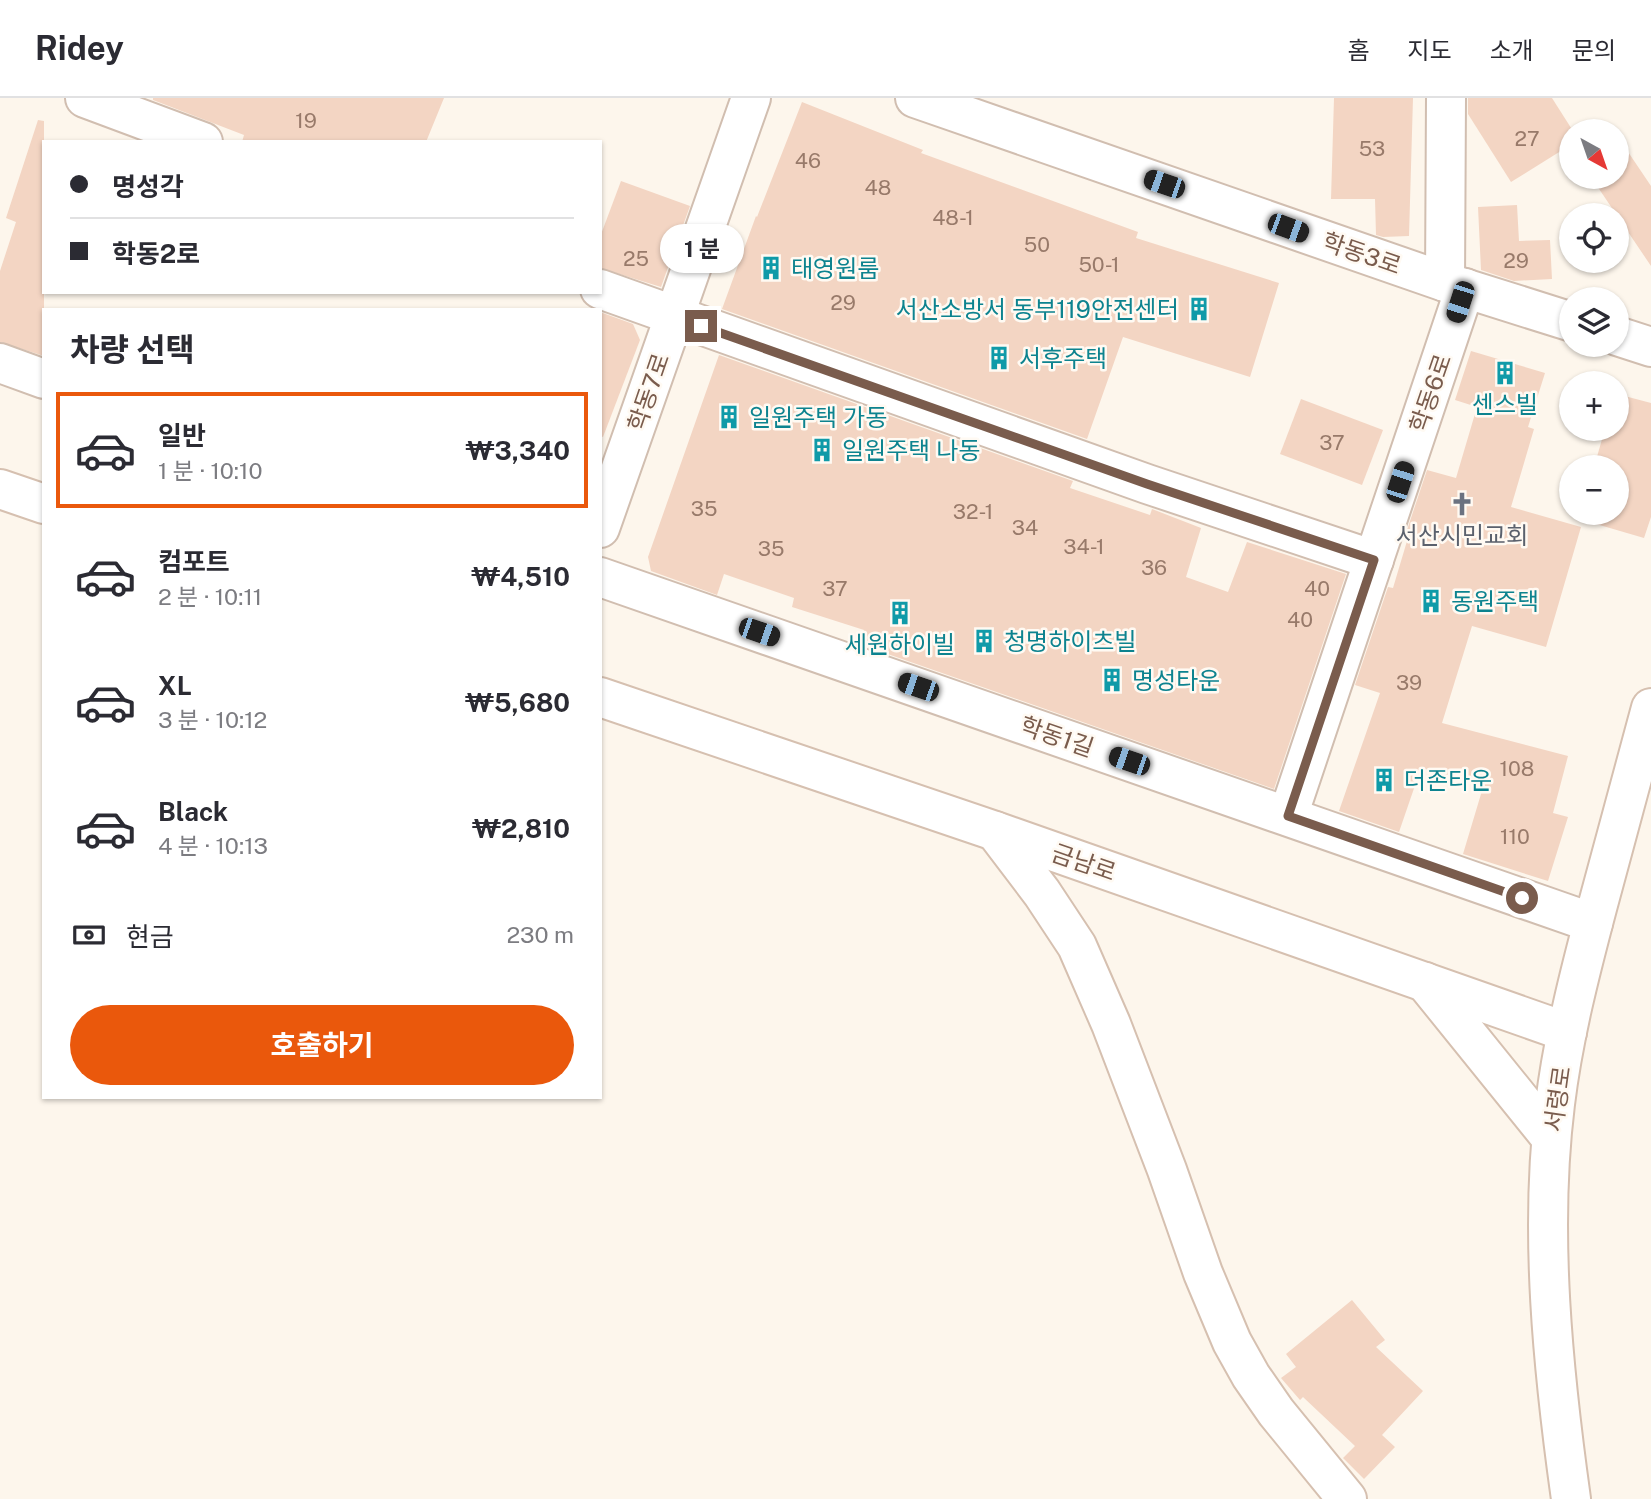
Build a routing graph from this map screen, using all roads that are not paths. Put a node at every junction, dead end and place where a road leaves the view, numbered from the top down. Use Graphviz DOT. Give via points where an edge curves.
graph roads {
  1 [pos="85,98"];
  2 [pos="751,98"];
  3 [pos="915,98"];
  4 [pos="1446,98"];
  5 [pos="198,140"];
  6 [pos="1455,285"];
  7 [pos="602,290"];
  8 [pos="674,317"];
  9 [pos="1559,318"];
  10 [pos="1629,341"];
  11 [pos="1651,347"];
  12 [pos="0,363"];
  13 [pos="42,378"];
  14 [pos="0,489"];
  15 [pos="42,504"];
  16 [pos="602,522"];
  17 [pos="1374,560"];
  18 [pos="602,578"];
  19 [pos="602,698"];
  20 [pos="1651,708"];
  21 [pos="1288,816"];
  22 [pos="995,831"];
  23 [pos="1593,923"];
  24 [pos="1424,980"];
  25 [pos="1567,1032"];
  26 [pos="1551,1138"];
  27 [pos="1347,1499"];
  28 [pos="1571,1499"];
  1 -- 5 [label="street"];
  2 -- 8 [label="street, 학동7로"];
  3 -- 6 [label="street, 학동3로"];
  4 -- 6 [label="street, 학동6로"];
  6 -- 9 [label="street, 학동3로"];
  6 -- 17 [label="street, 학동6로"];
  7 -- 8 [label="street"];
  8 -- 16 [label="street, 학동7로"];
  8 -- 17 [label="street"];
  10 -- 11 [label="street"];
  12 -- 13 [label="street"];
  14 -- 15 [label="street"];
  17 -- 21 [label="street, 학동6로"];
  18 -- 21 [label="street, 학동1길"];
  19 -- 22 [label="street, 금남로"];
  20 -- 23 [label="street, 서령로"];
  21 -- 23 [label="street, 학동1길"];
  22 -- 24 [label="street, 금남로"];
  22 -- 27 [label="street" via="1077,946 1232,1342 1276,1412"];
  23 -- 25 [label="street, 서령로"];
  24 -- 25 [label="street, 금남로"];
  24 -- 26 [label="street"];
  25 -- 26 [label="street, 서령로"];
  26 -- 28 [label="street, 서령로" via="1550,1280"];
}
